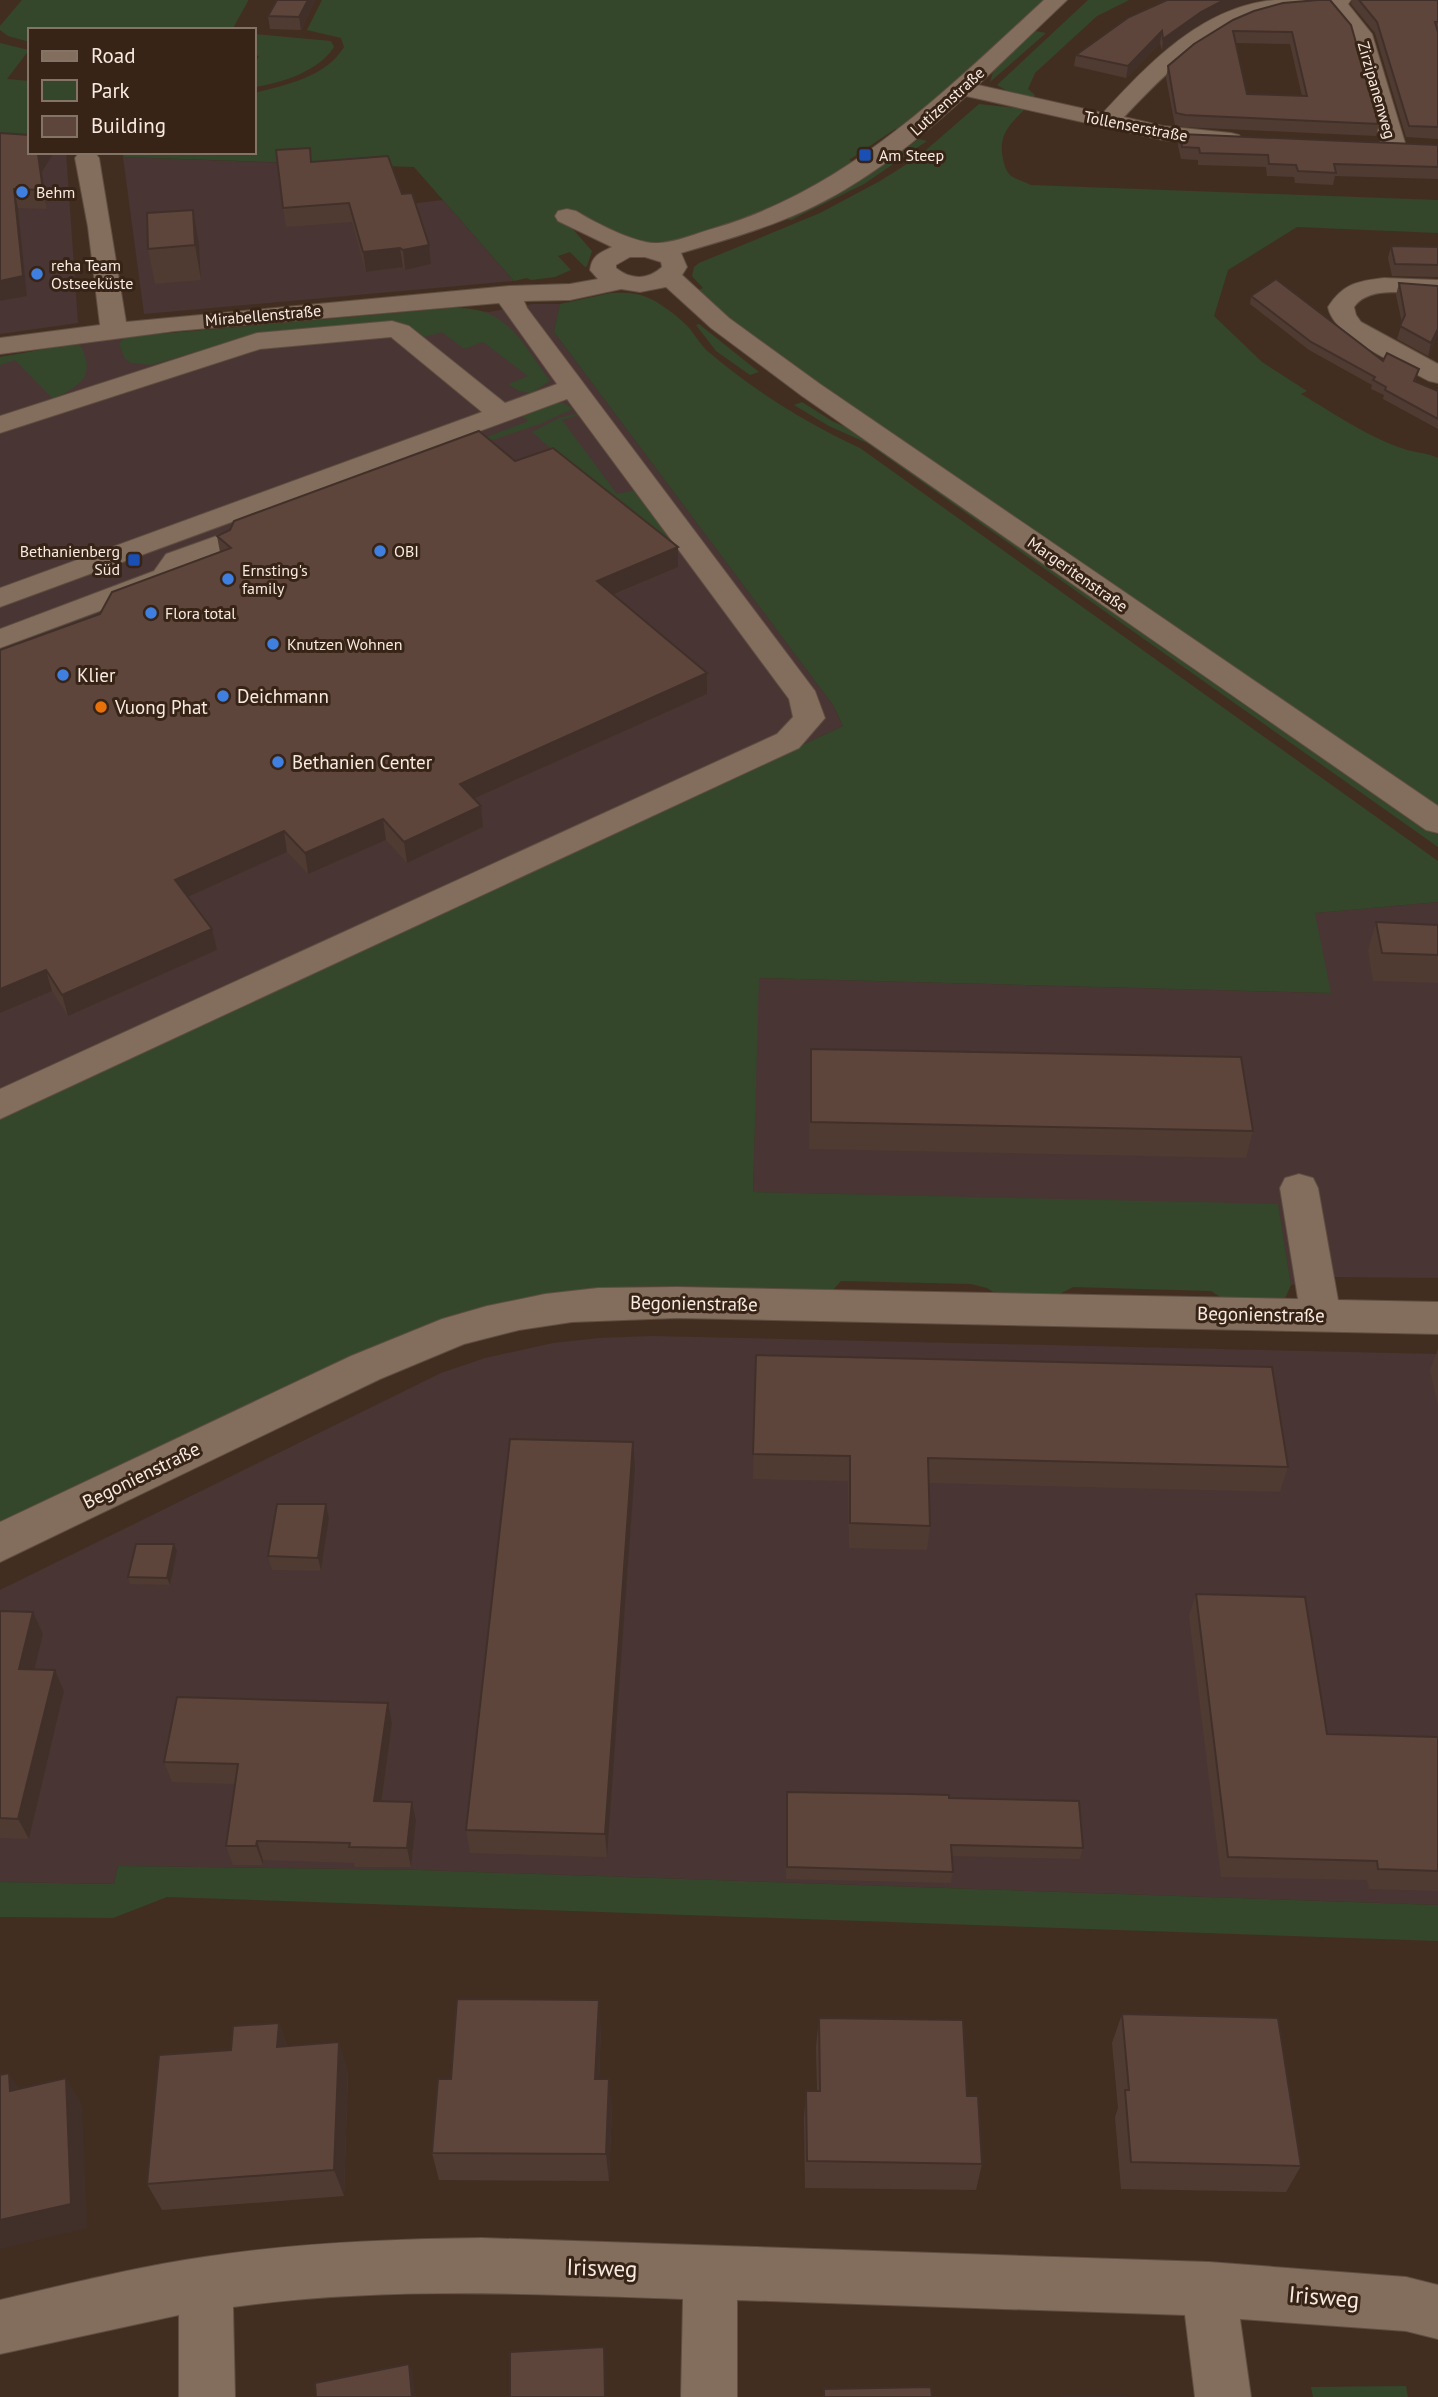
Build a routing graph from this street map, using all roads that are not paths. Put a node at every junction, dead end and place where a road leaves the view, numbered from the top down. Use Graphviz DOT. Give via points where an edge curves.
graph roads {
  1 [pos="1056,0"];
  2 [pos="1337,1"];
  3 [pos="962,88"];
  4 [pos="1108,121"];
  5 [pos="1257,141"];
  6 [pos="1366,145"];
  7 [pos="86,158"];
  8 [pos="573,220"];
  9 [pos="640,266"];
  10 [pos="1438,288"];
  11 [pos="518,294"];
  12 [pos="108,331"];
  13 [pos="0,346"];
  14 [pos="1438,375"];
  15 [pos="120,385"];
  16 [pos="572,388"];
  17 [pos="501,414"];
  18 [pos="0,425"];
  19 [pos="529,429"];
  20 [pos="454,444"];
  21 [pos="305,507"];
  22 [pos="137,548"];
  23 [pos="160,585"];
  24 [pos="14,593"];
  25 [pos="58,617"];
  26 [pos="0,639"];
  27 [pos="1438,822"];
  28 [pos="0,1105"];
  29 [pos="1299,1188"];
  30 [pos="1321,1316"];
  31 [pos="1438,1318"];
  32 [pos="0,1543"];
  33 [pos="710,2272"];
  34 [pos="206,2284"];
  35 [pos="1209,2289"];
  36 [pos="1438,2312"];
  37 [pos="0,2327"];
  38 [pos="207,2397"];
  39 [pos="709,2397"];
  40 [pos="1223,2397"];
  1 -- 3 [label="street, Lutizenstraße"];
  2 -- 4 [label="street" via="1270,7 1203,32 1165,60"];
  2 -- 6 [label="street, Zirzipanenweg" via="1361,34 1405,146"];
  3 -- 4 [label="street, Tollenserstraße"];
  3 -- 9 [label="street, Lutizenstraße" via="911,135 816,194 724,242"];
  4 -- 5 [label="street, Tollenserstraße" via="1182,136"];
  7 -- 12 [label="street" via="100,227"];
  8 -- 9 [label="street, Margeritenstraße" via="588,238"];
  9 -- 11 [label="street, Mirabellenstraße" via="570,292"];
  9 -- 27 [label="street, Margeritenstraße" via="811,390"];
  10 -- 14 [label="street" via="1363,289 1349,295 1341,307 1352,327"];
  11 -- 12 [label="street, Mirabellenstraße"];
  11 -- 16 [label="street" via="514,309"];
  12 -- 13 [label="street, Mirabellenstraße"];
  12 -- 15 [label="street" via="109,372"];
  15 -- 17 [label="street" via="257,341 392,329"];
  15 -- 18 [label="street"];
  16 -- 17 [label="street"];
  16 -- 28 [label="street" via="804,698 809,718 788,741"];
  17 -- 20 [label="street"];
  19 -- 20 [label="street"];
  20 -- 21 [label="street"];
  20 -- 21 [label="street"];
  21 -- 22 [label="street"];
  21 -- 23 [label="street" via="176,560"];
  22 -- 23 [label="street"];
  22 -- 24 [label="street"];
  23 -- 25 [label="street"];
  24 -- 25 [label="street"];
  25 -- 26 [label="street"];
  29 -- 30 [label="street"];
  30 -- 31 [label="street, Begonienstraße"];
  30 -- 32 [label="street, Begonienstraße" via="626,1301 517,1314 429,1340 363,1369"];
  33 -- 34 [label="street, Irisweg" via="381,2266"];
  33 -- 35 [label="street, Irisweg"];
  33 -- 39 [label="street"];
  34 -- 37 [label="street, Irisweg"];
  34 -- 38 [label="street"];
  35 -- 36 [label="street, Irisweg" via="1406,2304"];
  35 -- 40 [label="street"];
}
